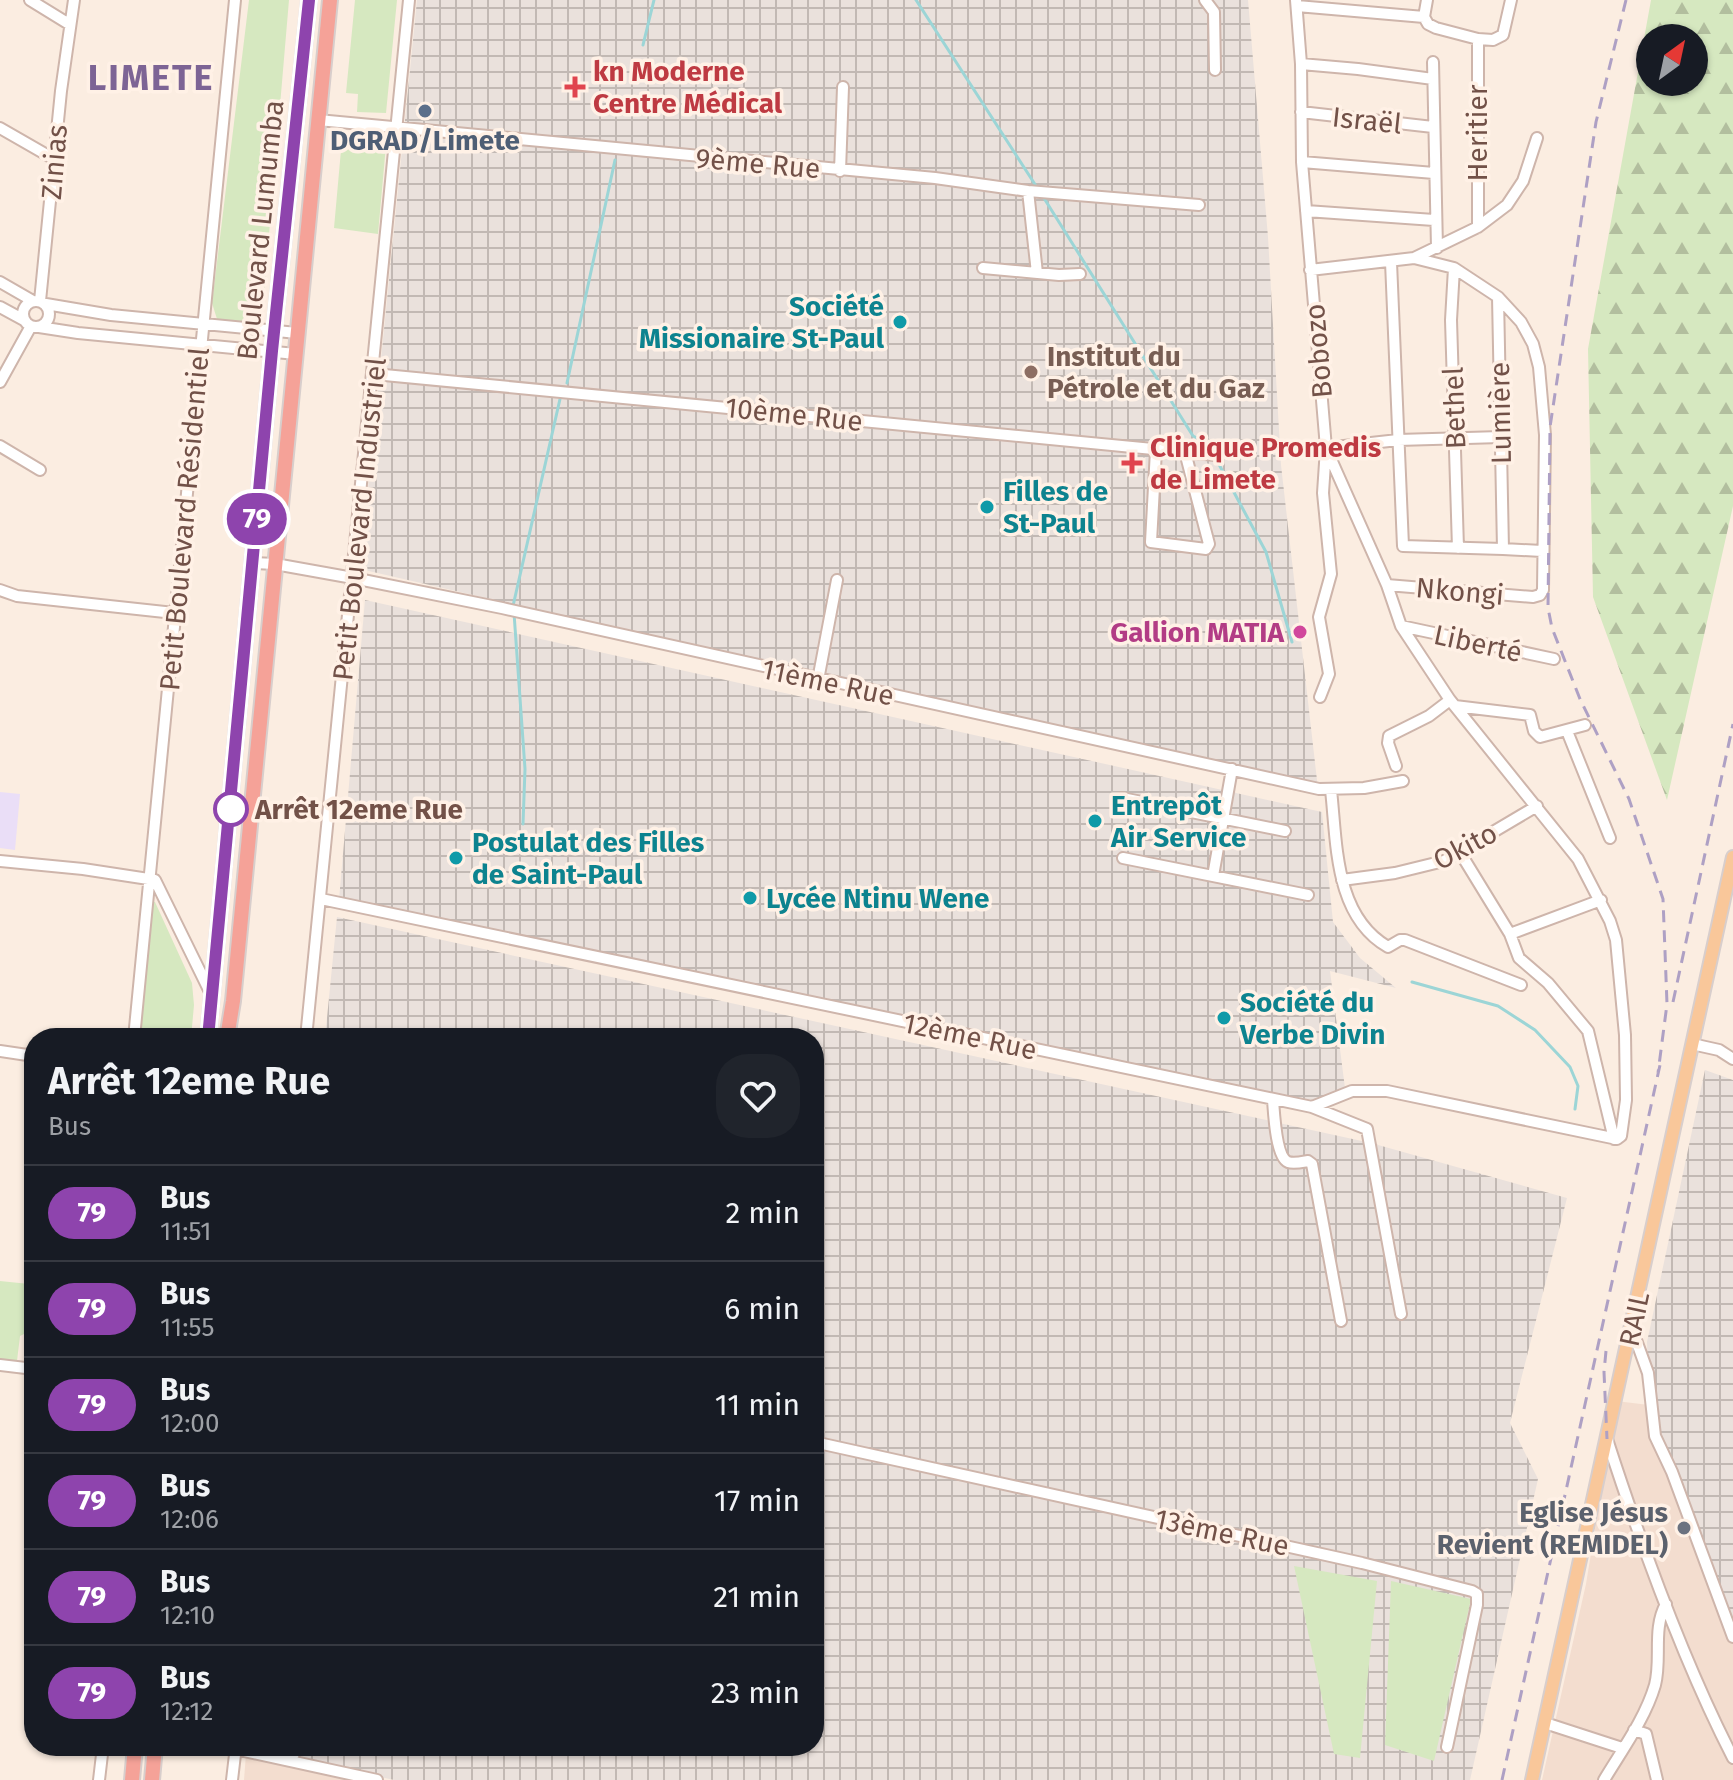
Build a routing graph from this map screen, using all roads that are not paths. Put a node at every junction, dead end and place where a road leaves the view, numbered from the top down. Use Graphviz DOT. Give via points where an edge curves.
graph roads {
  1 [pos="30,0"];
  2 [pos="74,0"];
  3 [pos="235,0"];
  4 [pos="309,0"];
  5 [pos="330,0"];
  6 [pos="409,0"];
  7 [pos="1205,0"];
  8 [pos="1427,0"];
  9 [pos="1511,0"];
  10 [pos="1297,3"];
  11 [pos="1424,17"];
  12 [pos="69,24"];
  13 [pos="1478,39"];
  14 [pos="1433,62"];
  15 [pos="1301,64"];
  16 [pos="1215,70"];
  17 [pos="1433,79"];
  18 [pos="843,87"];
  19 [pos="1301,112"];
  20 [pos="318,120"];
  21 [pos="396,127"];
  22 [pos="1433,127"];
  23 [pos="0,128"];
  24 [pos="1537,138"];
  25 [pos="54,159"];
  26 [pos="1302,162"];
  27 [pos="840,171"];
  28 [pos="1434,173"];
  29 [pos="1028,191"];
  30 [pos="1199,205"];
  31 [pos="1306,211"];
  32 [pos="1434,220"];
  33 [pos="1478,227"];
  34 [pos="1437,248"];
  35 [pos="1414,258"];
  36 [pos="1391,262"];
  37 [pos="983,268"];
  38 [pos="1454,268"];
  39 [pos="1310,270"];
  40 [pos="1037,273"];
  41 [pos="1080,274"];
  42 [pos="0,282"];
  43 [pos="1498,297"];
  44 [pos="40,302"];
  45 [pos="0,307"];
  46 [pos="202,323"];
  47 [pos="31,324"];
  48 [pos="275,331"];
  49 [pos="297,333"];
  50 [pos="200,345"];
  51 [pos="272,351"];
  52 [pos="296,354"];
  53 [pos="374,374"];
  54 [pos="0,382"];
  55 [pos="1501,437"];
  56 [pos="1454,439"];
  57 [pos="1398,440"];
  58 [pos="0,446"];
  59 [pos="1326,448"];
  60 [pos="1156,450"];
  61 [pos="1185,452"];
  62 [pos="1215,455"];
  63 [pos="40,470"];
  64 [pos="1458,548"];
  65 [pos="1503,549"];
  66 [pos="1542,551"];
  67 [pos="253,563"];
  68 [pos="275,564"];
  69 [pos="353,578"];
  70 [pos="837,580"];
  71 [pos="1387,585"];
  72 [pos="0,590"];
  73 [pos="174,613"];
  74 [pos="1401,626"];
  75 [pos="1554,659"];
  76 [pos="818,680"];
  77 [pos="1320,697"];
  78 [pos="1452,703"];
  79 [pos="1585,725"];
  80 [pos="1567,731"];
  81 [pos="1396,766"];
  82 [pos="1232,769"];
  83 [pos="1403,781"];
  84 [pos="1331,790"];
  85 [pos="1122,798"];
  86 [pos="1537,806"];
  87 [pos="1223,818"];
  88 [pos="1285,831"];
  89 [pos="1610,838"];
  90 [pos="1461,854"];
  91 [pos="1733,857"];
  92 [pos="1123,858"];
  93 [pos="0,861"];
  94 [pos="1731,875"];
  95 [pos="1213,876"];
  96 [pos="150,877"];
  97 [pos="1342,880"];
  98 [pos="1308,895"];
  99 [pos="321,899"];
  100 [pos="1601,900"];
  101 [pos="1510,934"];
  102 [pos="1521,985"];
  103 [pos="212,996"];
  104 [pos="135,1028"];
  105 [pos="209,1028"];
  106 [pos="229,1028"];
  107 [pos="307,1028"];
  108 [pos="1692,1044"];
  109 [pos="0,1051"];
  110 [pos="24,1055"];
  111 [pos="1733,1059"];
  112 [pos="1273,1100"];
  113 [pos="1312,1107"];
  114 [pos="1616,1139"];
  115 [pos="1401,1314"];
  116 [pos="1341,1321"];
  117 [pos="1632,1329"];
  118 [pos="0,1365"];
  119 [pos="24,1368"];
  120 [pos="1607,1439"];
  121 [pos="824,1444"];
  122 [pos="1666,1604"];
  123 [pos="1733,1637"];
  124 [pos="1545,1723"];
  125 [pos="1634,1730"];
  126 [pos="1447,1747"];
  127 [pos="1622,1748"];
  128 [pos="102,1756"];
  129 [pos="134,1756"];
  130 [pos="154,1756"];
  131 [pos="235,1756"];
  132 [pos="272,1756"];
  133 [pos="293,1756"];
  134 [pos="1733,1758"];
  135 [pos="290,1760"];
  136 [pos="99,1780"];
  137 [pos="132,1780"];
  138 [pos="152,1780"];
  139 [pos="232,1780"];
  140 [pos="377,1780"];
  141 [pos="1532,1780"];
  142 [pos="1604,1780"];
  143 [pos="1657,1780"];
  1 -- 12 [label="street"];
  2 -- 12 [label="street, Zinias"];
  3 -- 46 [label="street, Petit Boulevard Résidentiel"];
  4 -- 48 [label="highway, Boulevard Lumumba"];
  5 -- 20 [label="highway, Boulevard Lumumba"];
  6 -- 21 [label="street, Petit Boulevard Industriel"];
  7 -- 16 [label="street" via="1214,12"];
  8 -- 11 [label="street"];
  9 -- 13 [label="street" via="1503,35"];
  10 -- 11 [label="street"];
  10 -- 15 [label="street, Bobozo"];
  11 -- 13 [label="street" via="1436,28"];
  12 -- 25 [label="street, Zinias"];
  13 -- 33 [label="street, Heritier"];
  14 -- 17 [label="street"];
  15 -- 17 [label="street"];
  15 -- 19 [label="street, Bobozo"];
  17 -- 22 [label="street"];
  18 -- 27 [label="street"];
  19 -- 22 [label="street, Israël"];
  19 -- 26 [label="street, Bobozo"];
  20 -- 21 [label="street, 9ème Rue"];
  20 -- 49 [label="highway, Boulevard Lumumba"];
  21 -- 27 [label="street, 9ème Rue"];
  21 -- 53 [label="street, Petit Boulevard Industriel"];
  22 -- 28 [label="street"];
  23 -- 25 [label="street"];
  24 -- 33 [label="street" via="1523,181 1507,205"];
  25 -- 44 [label="street, Zinias"];
  26 -- 28 [label="street"];
  26 -- 31 [label="street, Bobozo"];
  27 -- 29 [label="street, 9ème Rue"];
  28 -- 32 [label="street"];
  29 -- 30 [label="street, 9ème Rue"];
  29 -- 40 [label="street"];
  31 -- 32 [label="street"];
  31 -- 39 [label="street, Bobozo"];
  32 -- 34 [label="street"];
  33 -- 34 [label="street"];
  34 -- 35 [label="street"];
  35 -- 36 [label="street"];
  35 -- 38 [label="street"];
  36 -- 39 [label="street"];
  36 -- 57 [label="street"];
  37 -- 40 [label="street"];
  38 -- 43 [label="street"];
  38 -- 56 [label="street, Bethel"];
  39 -- 59 [label="street, Bobozo"];
  40 -- 41 [label="street"];
  42 -- 44 [label="street"];
  43 -- 55 [label="street, Lumière"];
  43 -- 66 [label="street" via="1521,322 1539,367 1545,435"];
  44 -- 46 [label="street"];
  44 -- 47 [label="street" via="24,308"];
  44 -- 47 [label="street" via="49,318"];
  45 -- 47 [label="street"];
  46 -- 48 [label="street"];
  46 -- 50 [label="street, Petit Boulevard Résidentiel"];
  47 -- 50 [label="street"];
  47 -- 54 [label="street"];
  48 -- 49 [label="street"];
  48 -- 51 [label="highway, Boulevard Lumumba"];
  49 -- 52 [label="highway, Boulevard Lumumba"];
  50 -- 51 [label="street"];
  50 -- 73 [label="street, Petit Boulevard Résidentiel"];
  51 -- 52 [label="street"];
  51 -- 67 [label="highway, Boulevard Lumumba"];
  52 -- 68 [label="highway, Boulevard Lumumba"];
  53 -- 60 [label="street, 10ème Rue"];
  53 -- 69 [label="street, Petit Boulevard Industriel"];
  55 -- 56 [label="street"];
  55 -- 65 [label="street, Lumière"];
  56 -- 57 [label="street"];
  56 -- 64 [label="street, Bethel"];
  57 -- 59 [label="street"];
  57 -- 64 [label="street" via="1403,546"];
  58 -- 63 [label="street"];
  59 -- 71 [label="street"];
  59 -- 77 [label="street, Bobozo" via="1323,493 1331,574 1319,617 1329,674"];
  60 -- 61 [label="street, 10ème Rue"];
  60 -- 61 [label="street" via="1151,542 1206,549"];
  61 -- 62 [label="street, 10ème Rue"];
  64 -- 65 [label="street"];
  65 -- 66 [label="street"];
  66 -- 71 [label="street, Nkongi" via="1543,590 1533,597"];
  67 -- 68 [label="street, 11ème Rue"];
  67 -- 103 [label="highway, Boulevard Lumumba"];
  68 -- 69 [label="street, 11ème Rue"];
  68 -- 106 [label="highway, Boulevard Lumumba"];
  69 -- 76 [label="street, 11ème Rue"];
  69 -- 99 [label="street, Petit Boulevard Industriel"];
  70 -- 76 [label="street"];
  71 -- 74 [label="street"];
  72 -- 73 [label="street"];
  73 -- 96 [label="street, Petit Boulevard Résidentiel"];
  74 -- 75 [label="street, Liberté"];
  74 -- 78 [label="street"];
  76 -- 82 [label="street, 11ème Rue"];
  78 -- 80 [label="street" via="1530,715 1540,737"];
  78 -- 81 [label="street" via="1389,736"];
  78 -- 86 [label="street"];
  79 -- 80 [label="street"];
  80 -- 89 [label="street"];
  82 -- 84 [label="street, 11ème Rue"];
  82 -- 87 [label="street"];
  83 -- 84 [label="street, 11ème Rue"];
  84 -- 97 [label="street"];
  85 -- 87 [label="street"];
  86 -- 90 [label="street, Okito"];
  86 -- 100 [label="street" via="1578,859"];
  87 -- 88 [label="street"];
  87 -- 95 [label="street"];
  90 -- 97 [label="street, Okito" via="1430,866"];
  90 -- 101 [label="street"];
  91 -- 94 [label="main road, RAIL"];
  92 -- 95 [label="street"];
  93 -- 96 [label="street"];
  94 -- 108 [label="main road, RAIL"];
  95 -- 98 [label="street"];
  96 -- 103 [label="street"];
  96 -- 104 [label="street, Petit Boulevard Résidentiel"];
  97 -- 102 [label="street" via="1356,916 1384,946 1405,940"];
  99 -- 107 [label="street, Petit Boulevard Industriel"];
  99 -- 112 [label="street, 12ème Rue"];
  100 -- 101 [label="street"];
  100 -- 114 [label="street" via="1616,940 1621,981 1626,1100 1621,1136"];
  101 -- 114 [label="street" via="1519,958 1548,983 1591,1037"];
  103 -- 105 [label="highway, Boulevard Lumumba"];
  108 -- 111 [label="street"];
  108 -- 117 [label="main road, RAIL"];
  109 -- 110 [label="street"];
  112 -- 113 [label="street, 12ème Rue"];
  112 -- 116 [label="street" via="1283,1159 1312,1164"];
  113 -- 114 [label="street" via="1352,1091 1387,1091"];
  113 -- 115 [label="street, 12ème Rue" via="1367,1129"];
  117 -- 120 [label="main road, RAIL"];
  117 -- 123 [label="street" via="1648,1373 1655,1436"];
  118 -- 119 [label="street"];
  120 -- 122 [label="street"];
  120 -- 124 [label="main road, RAIL"];
  121 -- 126 [label="street, 13ème Rue" via="1472,1591 1477,1605"];
  122 -- 125 [label="street" via="1659,1620 1656,1682"];
  122 -- 134 [label="street"];
  124 -- 127 [label="street"];
  124 -- 141 [label="main road, RAIL"];
  125 -- 127 [label="street"];
  125 -- 143 [label="street" via="1646,1734"];
  127 -- 142 [label="street"];
  128 -- 136 [label="street"];
  129 -- 137 [label="highway"];
  130 -- 138 [label="highway"];
  131 -- 139 [label="street"];
  132 -- 135 [label="street"];
  133 -- 135 [label="street"];
  135 -- 140 [label="street"];
}
